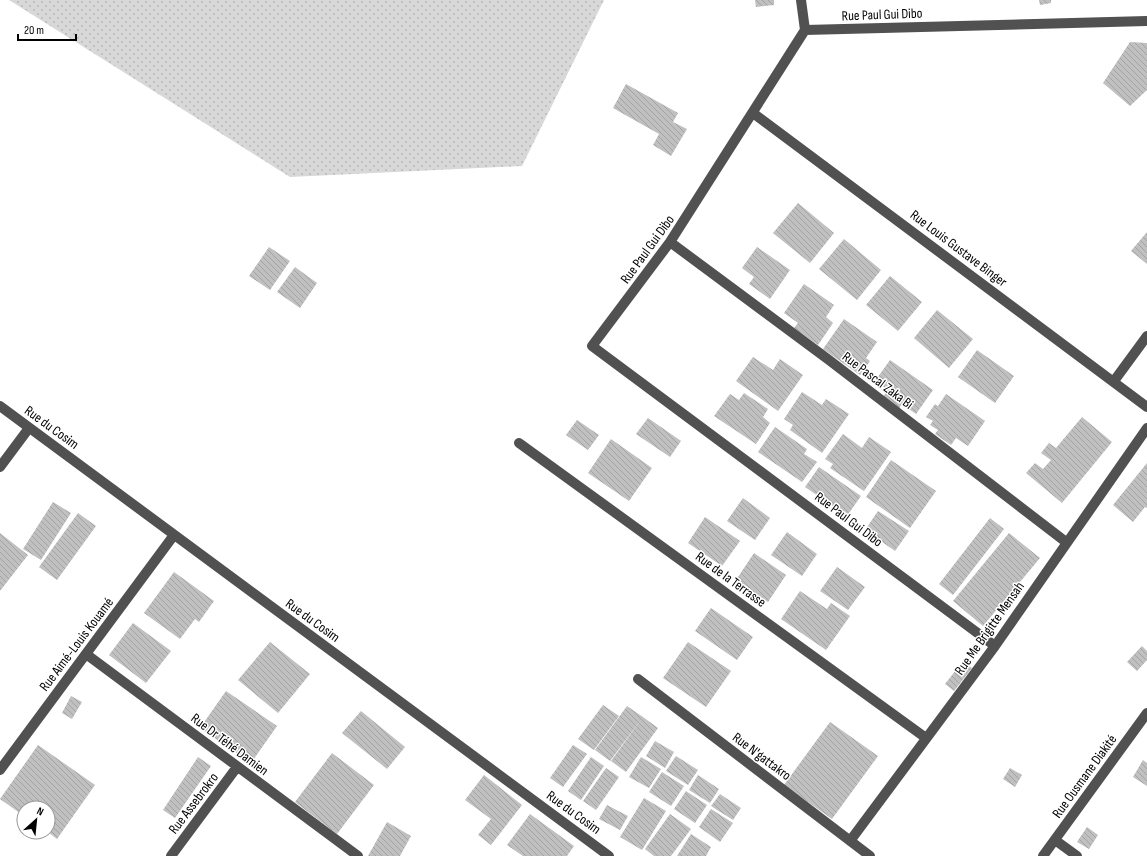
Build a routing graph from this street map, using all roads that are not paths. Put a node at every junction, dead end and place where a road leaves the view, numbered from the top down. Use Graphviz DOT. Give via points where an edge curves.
graph roads {
  1 [pos="801,0"];
  2 [pos="1147,21"];
  3 [pos="805,30"];
  4 [pos="753,113"];
  5 [pos="670,242"];
  6 [pos="1147,336"];
  7 [pos="1114,381"];
  8 [pos="0,406"];
  9 [pos="1147,407"];
  10 [pos="29,428"];
  11 [pos="1147,428"];
  12 [pos="518,443"];
  13 [pos="0,467"];
  14 [pos="174,535"];
  15 [pos="1066,542"];
  16 [pos="995,646"];
  17 [pos="86,654"];
  18 [pos="638,679"];
  19 [pos="1147,713"];
  20 [pos="926,738"];
  21 [pos="237,767"];
  22 [pos="0,770"];
  23 [pos="1055,840"];
  24 [pos="850,841"];
  25 [pos="171,856"];
  26 [pos="358,856"];
  27 [pos="609,856"];
  28 [pos="870,856"];
  29 [pos="1043,856"];
  30 [pos="1077,856"];
  1 -- 3 [label="street"];
  2 -- 3 [label="street, Rue Paul Gui Dibo"];
  3 -- 4 [label="street, Rue Paul Gui Dibo"];
  4 -- 5 [label="street, Rue Paul Gui Dibo"];
  4 -- 7 [label="street, Rue Louis Gustave Binger"];
  5 -- 15 [label="street, Rue Pascal Zaka Bi" via="830,360"];
  5 -- 16 [label="street, Rue Paul Gui Dibo" via="592,346"];
  6 -- 7 [label="street"];
  7 -- 9 [label="street, Rue Louis Gustave Binger"];
  8 -- 10 [label="street, Rue du Cosim"];
  10 -- 13 [label="street"];
  10 -- 14 [label="street, Rue du Cosim"];
  11 -- 15 [label="street, Rue Me Brigitte Mensah"];
  12 -- 20 [label="street, Rue de la Terrasse"];
  14 -- 17 [label="street, Rue Aimé-Louis Kouamé"];
  14 -- 27 [label="street, Rue du Cosim"];
  15 -- 16 [label="street, Rue Me Brigitte Mensah"];
  16 -- 20 [label="street, Rue Me Brigitte Mensah"];
  17 -- 21 [label="street, Rue Dr Téhé Damien"];
  17 -- 22 [label="street, Rue Aimé-Louis Kouamé"];
  18 -- 24 [label="street, Rue N'gattakro"];
  19 -- 23 [label="street, Rue Ousmane Diakité"];
  20 -- 24 [label="street, Rue Me Brigitte Mensah"];
  21 -- 25 [label="street, Rue Assebrokro"];
  21 -- 26 [label="street, Rue Dr Téhé Damien"];
  23 -- 29 [label="street, Rue Ousmane Diakité"];
  23 -- 30 [label="street"];
  24 -- 28 [label="street, Rue N'gattakro"];
}
